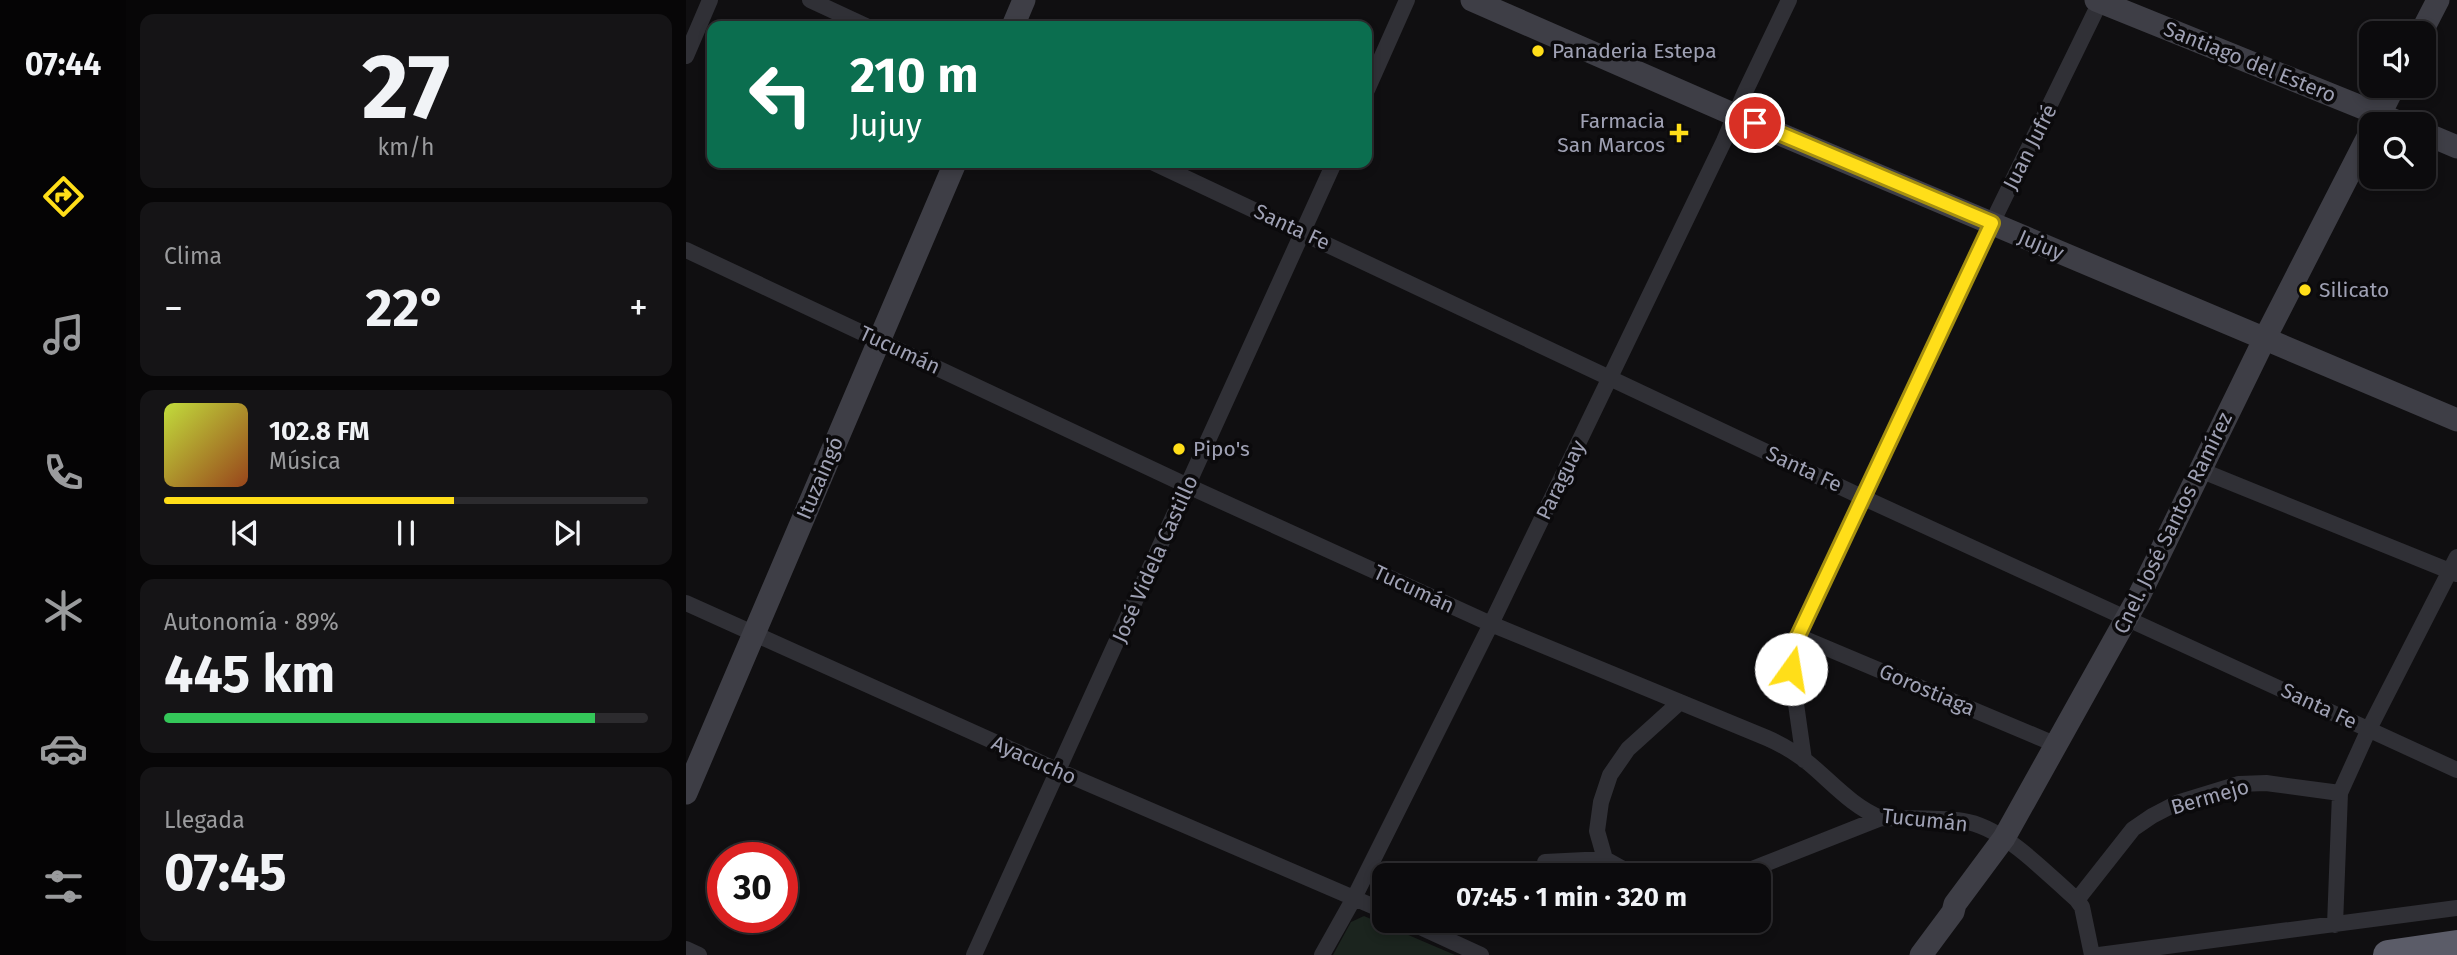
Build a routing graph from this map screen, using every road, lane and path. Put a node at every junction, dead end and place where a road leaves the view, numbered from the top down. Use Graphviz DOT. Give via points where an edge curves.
graph roads {
  1 [pos="710,0"];
  2 [pos="810,0"];
  3 [pos="1024,0"];
  4 [pos="1407,0"];
  5 [pos="1472,0"];
  6 [pos="1789,0"];
  7 [pos="2438,0"];
  8 [pos="2099,1"];
  9 [pos="855,21"];
  10 [pos="1015,21"];
  11 [pos="2427,21"];
  12 [pos="686,56"];
  13 [pos="1372,79"];
  14 [pos="1735,115"];
  15 [pos="2359,116"];
  16 [pos="2436,138"];
  17 [pos="2457,147"];
  18 [pos="2359,154"];
  19 [pos="953,168"];
  20 [pos="1165,168"];
  21 [pos="1332,168"];
  22 [pos="1992,223"];
  23 [pos="1302,233"];
  24 [pos="686,250"];
  25 [pos="879,340"];
  26 [pos="2264,340"];
  27 [pos="1611,378"];
  28 [pos="2457,420"];
  29 [pos="2200,470"];
  30 [pos="1188,486"];
  31 [pos="1864,498"];
  32 [pos="2454,568"];
  33 [pos="686,603"];
  34 [pos="2127,618"];
  35 [pos="1491,624"];
  36 [pos="754,634"];
  37 [pos="1798,636"];
  38 [pos="1680,702"];
  39 [pos="2369,729"];
  40 [pos="2057,745"];
  41 [pos="1804,760"];
  42 [pos="2457,770"];
  43 [pos="1059,771"];
  44 [pos="686,793"];
  45 [pos="2340,793"];
  46 [pos="1881,818"];
  47 [pos="2004,838"];
  48 [pos="1605,859"];
  49 [pos="1545,862"];
  50 [pos="1612,863"];
  51 [pos="1767,863"];
  52 [pos="1354,898"];
  53 [pos="2077,900"];
  54 [pos="1955,904"];
  55 [pos="1372,906"];
  56 [pos="2457,908"];
  57 [pos="2335,925"];
  58 [pos="1433,933"];
  59 [pos="2457,945"];
  60 [pos="686,949"];
  61 [pos="699,955"];
  62 [pos="974,955"];
  63 [pos="1322,955"];
  64 [pos="1481,955"];
  65 [pos="1908,955"];
  66 [pos="1921,955"];
  67 [pos="2092,955"];
  68 [pos="2099,955"];
  69 [pos="2388,955"];
  1 -- 12 [label="street"];
  2 -- 9 [label="street"];
  3 -- 10 [label="street"];
  4 -- 13 [label="street"];
  5 -- 14 [label="street, Jujuy"];
  6 -- 14 [label="street, Paraguay"];
  7 -- 11 [label="street"];
  8 -- 15 [label="street, Santiago del Estero"];
  8 -- 22 [label="street, Juan Jufré"];
  14 -- 22 [label="street, Jujuy"];
  14 -- 27 [label="street, Paraguay"];
  16 -- 17 [label="street"];
  18 -- 26 [label="street, Cnel. José Santos Ramírez"];
  19 -- 25 [label="street, Ituzaingó"];
  20 -- 23 [label="street, Santa Fe"];
  21 -- 23 [label="street, José Videla Castillo"];
  22 -- 26 [label="street, Jujuy"];
  22 -- 31 [label="street, Juan Jufré"];
  23 -- 27 [label="street, Santa Fe"];
  23 -- 30 [label="street, José Videla Castillo"];
  24 -- 25 [label="street, Tucumán"];
  25 -- 30 [label="street, Tucumán"];
  25 -- 36 [label="street, Ituzaingó"];
  26 -- 28 [label="street, Jujuy"];
  26 -- 29 [label="street, Cnel. José Santos Ramírez"];
  27 -- 31 [label="street, Santa Fe"];
  27 -- 35 [label="street, Paraguay"];
  29 -- 32 [label="street"];
  29 -- 34 [label="street, Cnel. José Santos Ramírez"];
  30 -- 35 [label="street, Tucumán"];
  30 -- 43 [label="street, José Videla Castillo"];
  31 -- 34 [label="street, Santa Fe"];
  31 -- 37 [label="street, Juan Jufré"];
  32 -- 39 [label="street"];
  33 -- 36 [label="street, Ayacucho"];
  34 -- 39 [label="street, Santa Fe"];
  34 -- 40 [label="street, Cnel. José Santos Ramírez"];
  35 -- 38 [label="street, Tucumán"];
  35 -- 52 [label="street, Paraguay"];
  36 -- 43 [label="street, Ayacucho"];
  36 -- 44 [label="street, Ituzaingó"];
  37 -- 40 [label="street, Gorostiaga"];
  37 -- 41 [label="street, Juan Jufré" via="1791,669"];
  38 -- 41 [label="street, Tucumán" via="1767,738"];
  38 -- 48 [label="street" via="1628,750 1610,775 1597,831"];
  39 -- 42 [label="street, Santa Fe"];
  39 -- 45 [label="street"];
  40 -- 47 [label="street, Cnel. José Santos Ramírez"];
  41 -- 46 [label="street, Tucumán" via="1859,807"];
  43 -- 52 [label="street, Ayacucho"];
  43 -- 62 [label="street, José Videla Castillo"];
  45 -- 53 [label="street, Bermejo" via="2266,783 2239,785 2177,803 2133,829"];
  45 -- 57 [label="street"];
  46 -- 47 [label="street, Tucumán" via="1964,821"];
  46 -- 51 [label="street"];
  47 -- 53 [label="street, Tucumán"];
  47 -- 54 [label="street, Cnel. José Santos Ramírez"];
  48 -- 49 [label="street"];
  48 -- 50 [label="street"];
  52 -- 55 [label="street, Ayacucho"];
  52 -- 63 [label="street, Paraguay"];
  53 -- 67 [label="street"];
  54 -- 65 [label="street, Cnel. José Santos Ramírez" via="1946,908"];
  54 -- 66 [label="street, Cnel. José Santos Ramírez"];
  56 -- 57 [label="street"];
  57 -- 68 [label="street"];
  58 -- 64 [label="street"];
  59 -- 69 [label="highway"];
  60 -- 61 [label="street"];
}
